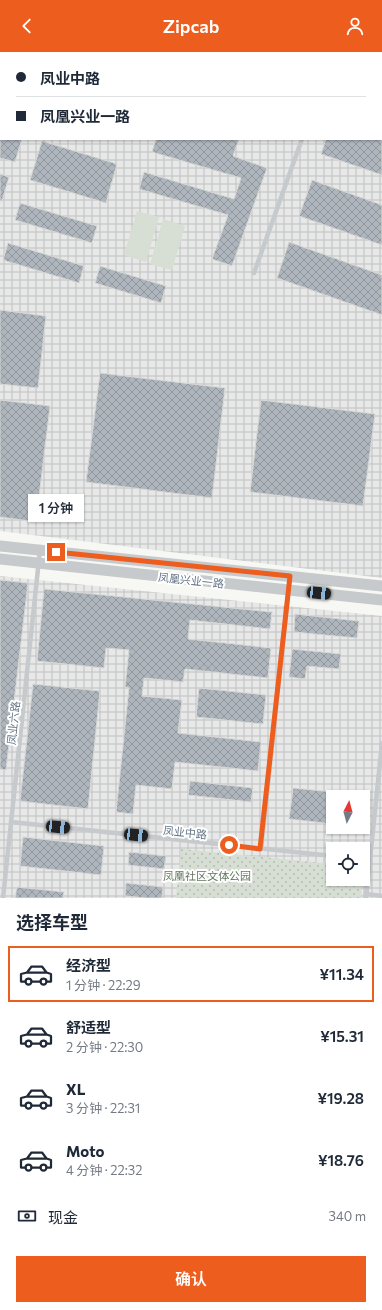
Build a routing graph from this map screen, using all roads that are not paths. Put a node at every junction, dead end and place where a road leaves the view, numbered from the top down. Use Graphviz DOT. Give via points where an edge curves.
graph roads {
  1 [pos="302,140"];
  2 [pos="254,273"];
  3 [pos="0,546"];
  4 [pos="40,550"];
  5 [pos="0,559"];
  6 [pos="39,564"];
  7 [pos="290,576"];
  8 [pos="382,586"];
  9 [pos="288,590"];
  10 [pos="382,600"];
  11 [pos="382,743"];
  12 [pos="11,822"];
  13 [pos="260,849"];
  14 [pos="326,855"];
  15 [pos="370,860"];
  16 [pos="367,886"];
  17 [pos="366,896"];
  18 [pos="382,896"];
  19 [pos="3,898"];
  1 -- 2 [label="lane"];
  3 -- 4 [label="street, 凤凰兴业一路"];
  4 -- 6 [label="lane, 凤业六路"];
  4 -- 7 [label="street, 凤凰兴业一路"];
  5 -- 6 [label="street, 凤凰兴业一路"];
  6 -- 9 [label="street, 凤凰兴业一路"];
  6 -- 12 [label="lane, 凤业六路"];
  7 -- 8 [label="street, 凤凰兴业一路"];
  7 -- 9 [label="lane"];
  9 -- 10 [label="street, 凤凰兴业一路"];
  9 -- 13 [label="lane"];
  11 -- 15 [label="lane"];
  12 -- 13 [label="lane, 凤业中路"];
  12 -- 19 [label="lane, 凤业六路"];
  13 -- 14 [label="lane, 凤业中路"];
  16 -- 17 [label="lane"];
  17 -- 18 [label="lane"];
}
